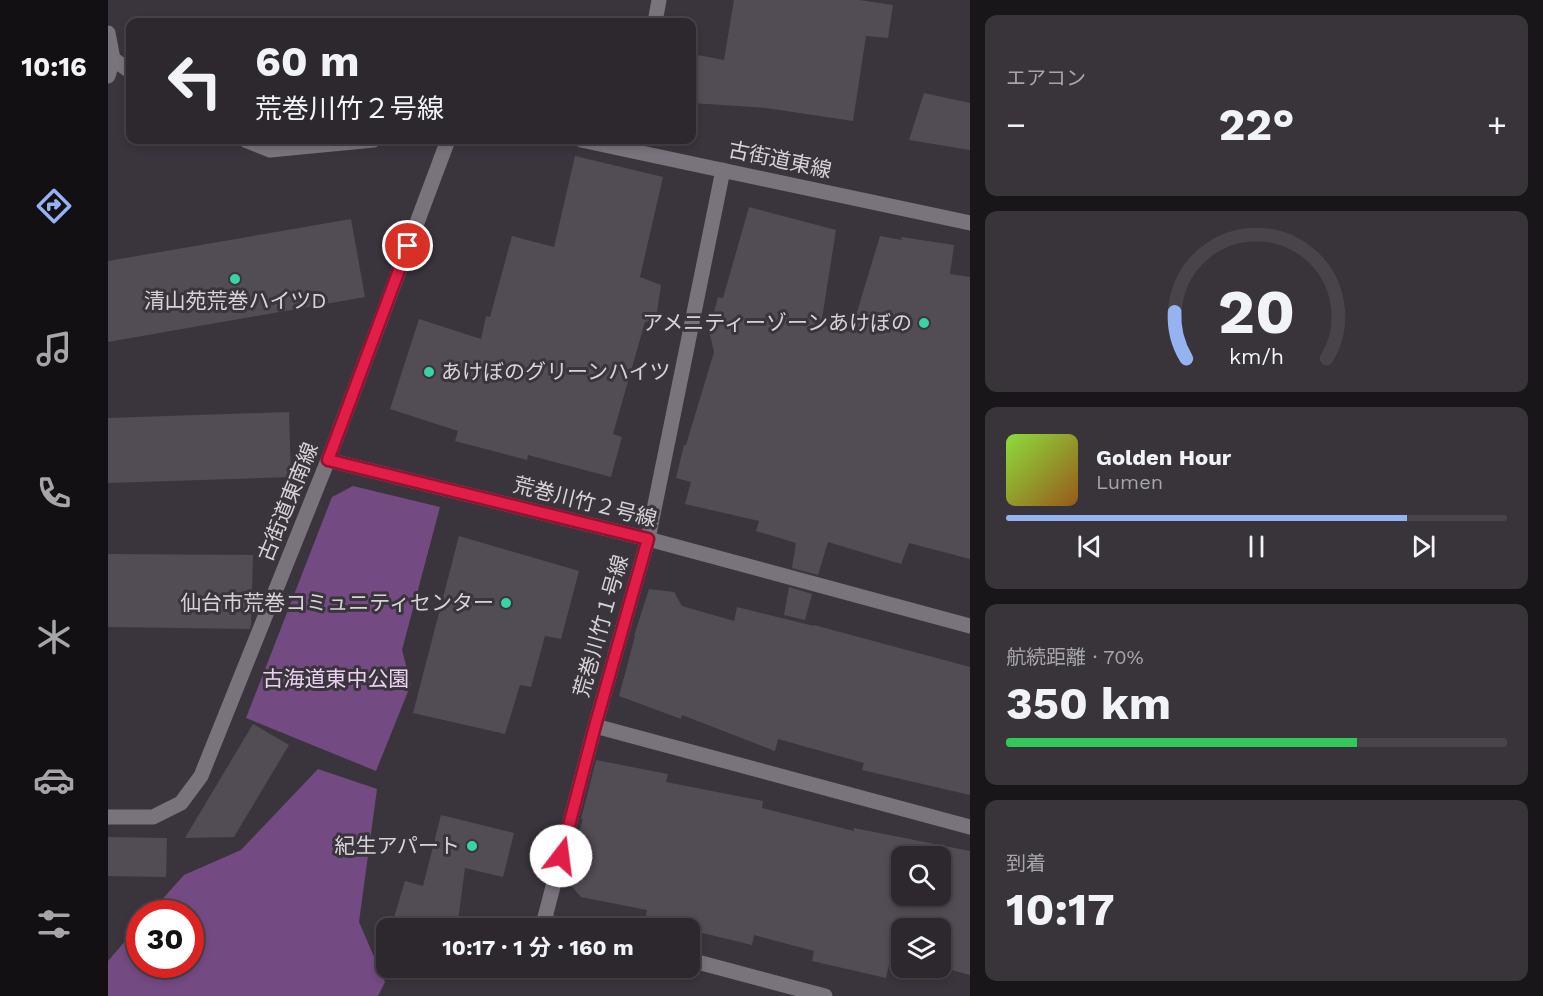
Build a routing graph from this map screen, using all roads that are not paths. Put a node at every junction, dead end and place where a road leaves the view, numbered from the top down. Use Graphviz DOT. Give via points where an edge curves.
graph roads {
  1 [pos="659,0"];
  2 [pos="656,18"];
  3 [pos="108,33"];
  4 [pos="113,59"];
  5 [pos="126,68"];
  6 [pos="108,76"];
  7 [pos="255,144"];
  8 [pos="332,144"];
  9 [pos="446,144"];
  10 [pos="634,145"];
  11 [pos="723,170"];
  12 [pos="970,223"];
  13 [pos="328,460"];
  14 [pos="648,539"];
  15 [pos="970,626"];
  16 [pos="595,726"];
  17 [pos="108,817"];
  18 [pos="970,827"];
  19 [pos="545,918"];
  20 [pos="700,963"];
  21 [pos="825,996"];
  1 -- 2 [label="street"];
  3 -- 4 [label="street"];
  4 -- 5 [label="street"];
  4 -- 6 [label="street"];
  7 -- 8 [label="street" via="270,150"];
  9 -- 13 [label="street, 古街道東南線"];
  10 -- 11 [label="street, 古街道東線"];
  11 -- 12 [label="street, 古街道東線"];
  11 -- 14 [label="street, 荒巻川竹１号線"];
  13 -- 14 [label="street, 荒巻川竹２号線"];
  13 -- 17 [label="street, 古街道東南線" via="201,776 181,803 153,817"];
  14 -- 15 [label="street, 荒巻川竹２号線"];
  14 -- 16 [label="street, 荒巻川竹１号線"];
  16 -- 18 [label="street"];
  16 -- 19 [label="street, 荒巻川竹１号線"];
  20 -- 21 [label="street"];
}
